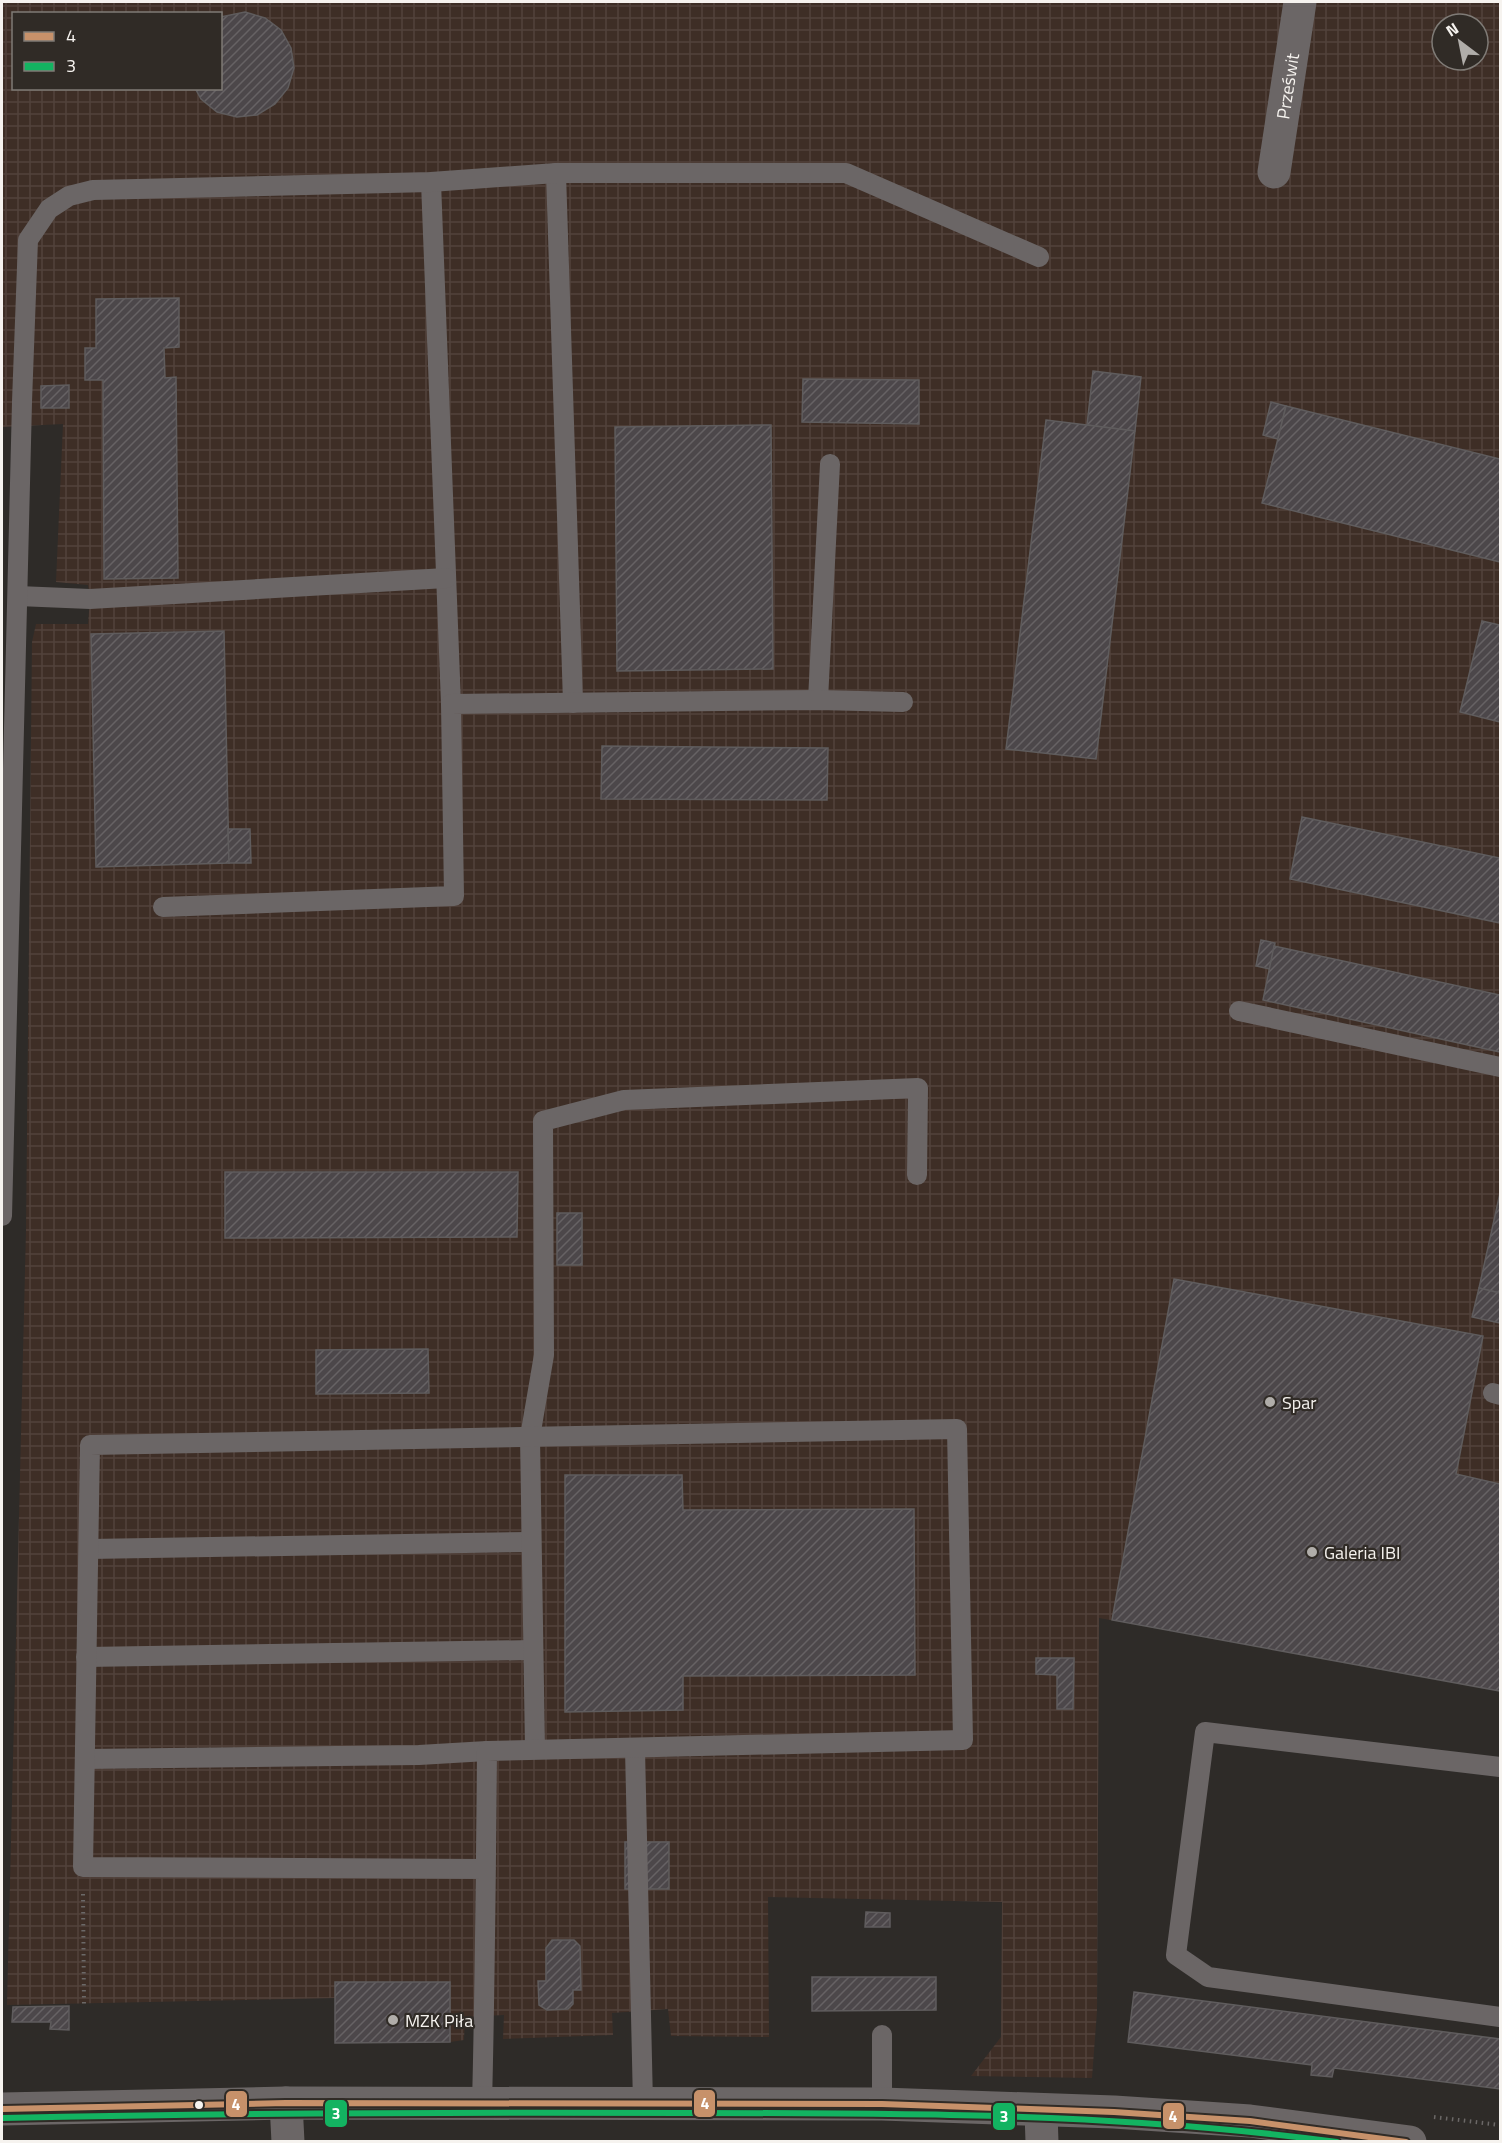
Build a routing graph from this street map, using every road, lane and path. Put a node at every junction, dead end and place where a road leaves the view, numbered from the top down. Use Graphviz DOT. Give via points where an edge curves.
graph roads {
  1 [pos="1300,2"];
  2 [pos="1274,172"];
  3 [pos="556,173"];
  4 [pos="431,182"];
  5 [pos="1039,257"];
  6 [pos="830,464"];
  7 [pos="446,578"];
  8 [pos="18,596"];
  9 [pos="818,700"];
  10 [pos="903,702"];
  11 [pos="573,703"];
  12 [pos="451,704"];
  13 [pos="164,907"];
  14 [pos="1239,1011"];
  15 [pos="1500,1067"];
  16 [pos="917,1174"];
  17 [pos="2,1216"];
  18 [pos="530,1437"];
  19 [pos="531,1542"];
  20 [pos="88,1549"];
  21 [pos="532,1650"];
  22 [pos="86,1657"];
  23 [pos="535,1749"];
  24 [pos="635,1749"];
  25 [pos="487,1751"];
  26 [pos="85,1759"];
  27 [pos="1500,1767"];
  28 [pos="83,1867"];
  29 [pos="486,1869"];
  30 [pos="84,2004"];
  31 [pos="1500,2017"];
  32 [pos="882,2035"];
  33 [pos="286,2103"];
  34 [pos="482,2104"];
  35 [pos="643,2104"];
  36 [pos="882,2104"];
  37 [pos="2,2109"];
  38 [pos="1042,2127"];
  39 [pos="288,2142"];
  40 [pos="1410,2142"];
  1 -- 2 [label="street, Prześwit"];
  3 -- 4 [label="lane"];
  3 -- 5 [label="lane" via="846,172"];
  3 -- 11 [label="lane"];
  4 -- 7 [label="lane"];
  4 -- 8 [label="lane" via="93,190 69,196 49,209 28,240"];
  6 -- 9 [label="lane"];
  7 -- 8 [label="lane" via="90,599"];
  7 -- 12 [label="lane"];
  8 -- 17 [label="lane"];
  9 -- 10 [label="lane"];
  9 -- 11 [label="lane"];
  11 -- 12 [label="lane"];
  12 -- 13 [label="lane" via="454,896"];
  14 -- 15 [label="lane"];
  16 -- 18 [label="lane" via="918,1088 624,1100 543,1121 544,1355"];
  18 -- 19 [label="lane"];
  18 -- 20 [label="lane" via="90,1445"];
  18 -- 24 [label="lane" via="957,1429 963,1740"];
  19 -- 20 [label="lane"];
  19 -- 21 [label="lane"];
  20 -- 22 [label="lane"];
  21 -- 22 [label="lane"];
  21 -- 23 [label="lane"];
  22 -- 26 [label="lane"];
  23 -- 24 [label="lane"];
  23 -- 25 [label="lane"];
  24 -- 35 [label="lane"];
  25 -- 26 [label="lane"];
  25 -- 29 [label="lane"];
  26 -- 28 [label="lane"];
  27 -- 31 [label="lane" via="1205,1732 1176,1955 1208,1977"];
  28 -- 29 [label="lane"];
  28 -- 30 [label="path"];
  29 -- 34 [label="lane"];
  32 -- 36 [label="lane"];
  33 -- 34 [label="street"];
  33 -- 37 [label="street"];
  33 -- 39 [label="street"];
  34 -- 35 [label="street"];
  35 -- 36 [label="street"];
  36 -- 38 [label="street"];
  38 -- 40 [label="street" via="1114,2112 1250,2121"];
}
